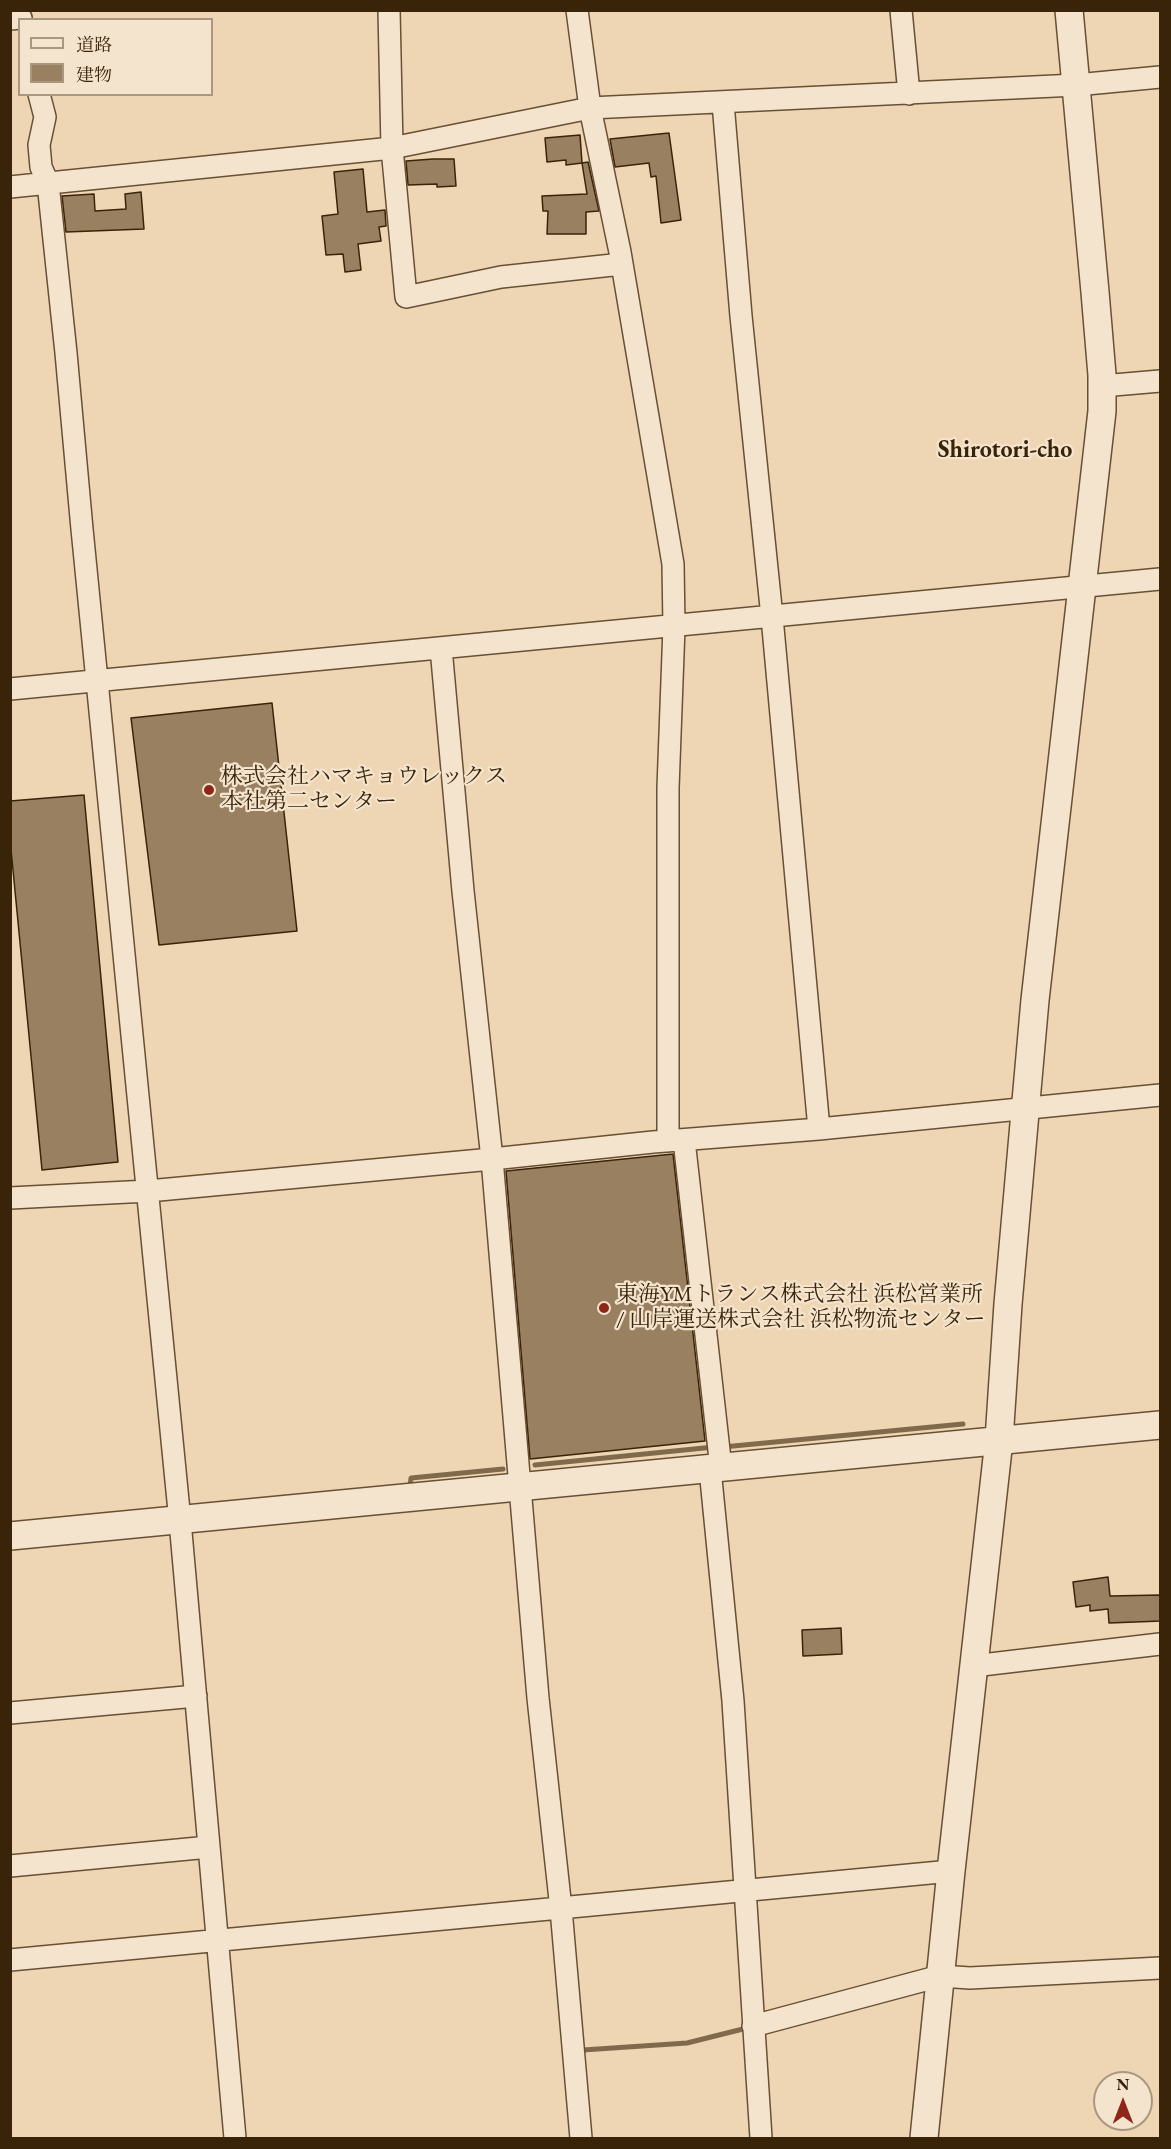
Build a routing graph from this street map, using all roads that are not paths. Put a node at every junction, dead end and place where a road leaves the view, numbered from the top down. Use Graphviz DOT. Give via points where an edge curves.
graph roads {
  1 [pos="389,10"];
  2 [pos="577,10"];
  3 [pos="901,10"];
  4 [pos="1069,10"];
  5 [pos="1161,77"];
  6 [pos="1076,85"];
  7 [pos="909,94"];
  8 [pos="40,96"];
  9 [pos="723,103"];
  10 [pos="590,108"];
  11 [pos="392,148"];
  12 [pos="48,183"];
  13 [pos="10,187"];
  14 [pos="622,264"];
  15 [pos="1161,381"];
  16 [pos="1102,386"];
  17 [pos="1161,579"];
  18 [pos="1081,586"];
  19 [pos="772,617"];
  20 [pos="674,627"];
  21 [pos="441,648"];
  22 [pos="98,680"];
  23 [pos="10,689"];
  24 [pos="1161,1095"];
  25 [pos="1026,1108"];
  26 [pos="819,1129"];
  27 [pos="676,1141"];
  28 [pos="492,1159"];
  29 [pos="148,1191"];
  30 [pos="10,1198"];
  31 [pos="1161,1425"];
  32 [pos="999,1440"];
  33 [pos="717,1457"];
  34 [pos="520,1486"];
  35 [pos="180,1521"];
  36 [pos="10,1536"];
  37 [pos="1161,1644"];
  38 [pos="973,1666"];
  39 [pos="196,1696"];
  40 [pos="10,1713"];
  41 [pos="209,1847"];
  42 [pos="10,1866"];
  43 [pos="951,1871"];
  44 [pos="745,1892"];
  45 [pos="561,1909"];
  46 [pos="218,1941"];
  47 [pos="10,1960"];
  48 [pos="1161,1968"];
  49 [pos="940,1976"];
  50 [pos="753,2026"];
  51 [pos="235,2139"];
  52 [pos="581,2139"];
  53 [pos="761,2139"];
  54 [pos="924,2139"];
  1 -- 11 [label="street"];
  2 -- 10 [label="street"];
  3 -- 7 [label="street"];
  4 -- 6 [label="street"];
  5 -- 6 [label="street"];
  6 -- 7 [label="street"];
  6 -- 16 [label="street"];
  7 -- 9 [label="street"];
  8 -- 12 [label="street" via="45,117 39,145 40,167"];
  9 -- 10 [label="street"];
  9 -- 19 [label="street"];
  10 -- 11 [label="street"];
  10 -- 14 [label="street"];
  11 -- 12 [label="street"];
  11 -- 14 [label="street" via="406,297 501,277"];
  12 -- 13 [label="street"];
  12 -- 22 [label="street"];
  14 -- 20 [label="street" via="673,564"];
  15 -- 16 [label="street"];
  16 -- 18 [label="street"];
  17 -- 18 [label="street"];
  18 -- 19 [label="street"];
  18 -- 25 [label="street"];
  19 -- 20 [label="street"];
  19 -- 26 [label="street"];
  20 -- 21 [label="street"];
  20 -- 27 [label="street" via="668,811"];
  21 -- 22 [label="street"];
  21 -- 28 [label="street"];
  22 -- 23 [label="street"];
  22 -- 29 [label="street"];
  24 -- 25 [label="street"];
  25 -- 26 [label="street"];
  25 -- 32 [label="street"];
  26 -- 27 [label="street"];
  27 -- 28 [label="street"];
  27 -- 33 [label="street"];
  28 -- 29 [label="street"];
  28 -- 34 [label="street"];
  29 -- 30 [label="street"];
  29 -- 35 [label="street"];
  31 -- 32 [label="street"];
  32 -- 33 [label="street"];
  32 -- 38 [label="street"];
  33 -- 34 [label="street"];
  33 -- 44 [label="street"];
  34 -- 35 [label="street"];
  34 -- 45 [label="street"];
  35 -- 36 [label="street"];
  35 -- 39 [label="street"];
  37 -- 38 [label="street"];
  38 -- 43 [label="street"];
  39 -- 40 [label="street"];
  39 -- 41 [label="street"];
  41 -- 42 [label="street"];
  41 -- 46 [label="street"];
  43 -- 44 [label="street"];
  43 -- 49 [label="street"];
  44 -- 45 [label="street"];
  44 -- 50 [label="street"];
  45 -- 46 [label="street"];
  45 -- 52 [label="street"];
  46 -- 47 [label="street"];
  46 -- 51 [label="street"];
  48 -- 49 [label="street" via="970,1978"];
  49 -- 50 [label="street"];
  49 -- 54 [label="street"];
  50 -- 53 [label="street"];
}
